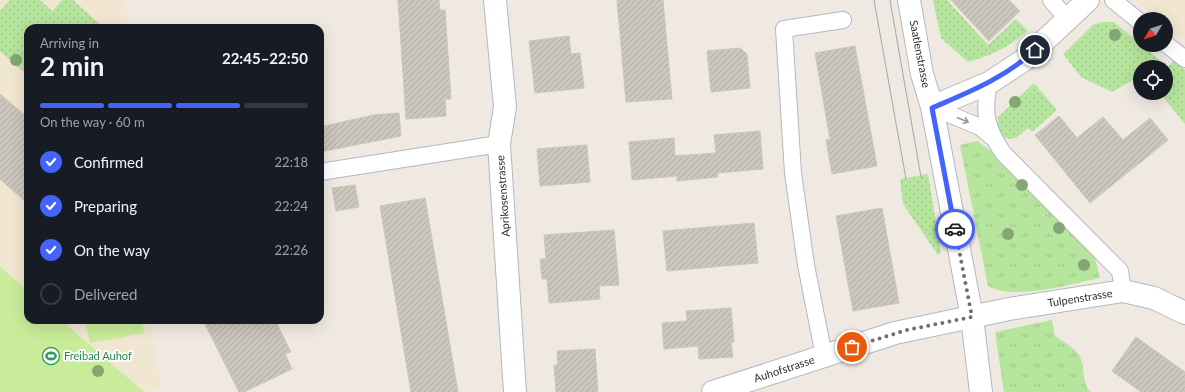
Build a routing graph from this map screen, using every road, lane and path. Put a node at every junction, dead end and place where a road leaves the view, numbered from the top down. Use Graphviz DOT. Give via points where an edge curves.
graph roads {
  1 [pos="495,0"];
  2 [pos="909,0"];
  3 [pos="1051,0"];
  4 [pos="1088,0"];
  5 [pos="1112,0"];
  6 [pos="1133,16"];
  7 [pos="843,20"];
  8 [pos="1068,20"];
  9 [pos="1173,50"];
  10 [pos="1185,59"];
  11 [pos="989,83"];
  12 [pos="932,108"];
  13 [pos="992,137"];
  14 [pos="499,144"];
  15 [pos="324,171"];
  16 [pos="1123,291"];
  17 [pos="1185,313"];
  18 [pos="972,317"];
  19 [pos="824,356"];
  20 [pos="515,392"];
  21 [pos="713,392"];
  22 [pos="981,392"];
  1 -- 14 [label="street, Aprikosenstrasse" via="505,107"];
  2 -- 12 [label="street, Saatlenstrasse" via="922,74"];
  3 -- 8 [label="lane"];
  4 -- 8 [label="street"];
  5 -- 6 [label="lane"];
  7 -- 19 [label="lane" via="784,29 793,173 806,265"];
  8 -- 11 [label="street" via="1024,60"];
  9 -- 10 [label="lane"];
  11 -- 12 [label="street"];
  11 -- 13 [label="lane" via="986,107"];
  12 -- 13 [label="lane, one-way" via="980,127"];
  12 -- 18 [label="street, Saatlenstrasse"];
  13 -- 16 [label="lane" via="1004,153 1120,271"];
  14 -- 15 [label="lane"];
  14 -- 20 [label="street, Aprikosenstrasse"];
  16 -- 17 [label="street, Tulpenstrasse" via="1154,298"];
  16 -- 18 [label="street, Tulpenstrasse"];
  18 -- 19 [label="street, Auhofstrasse" via="895,333"];
  18 -- 22 [label="street, Saatlenstrasse"];
  19 -- 21 [label="street, Auhofstrasse"];
}
